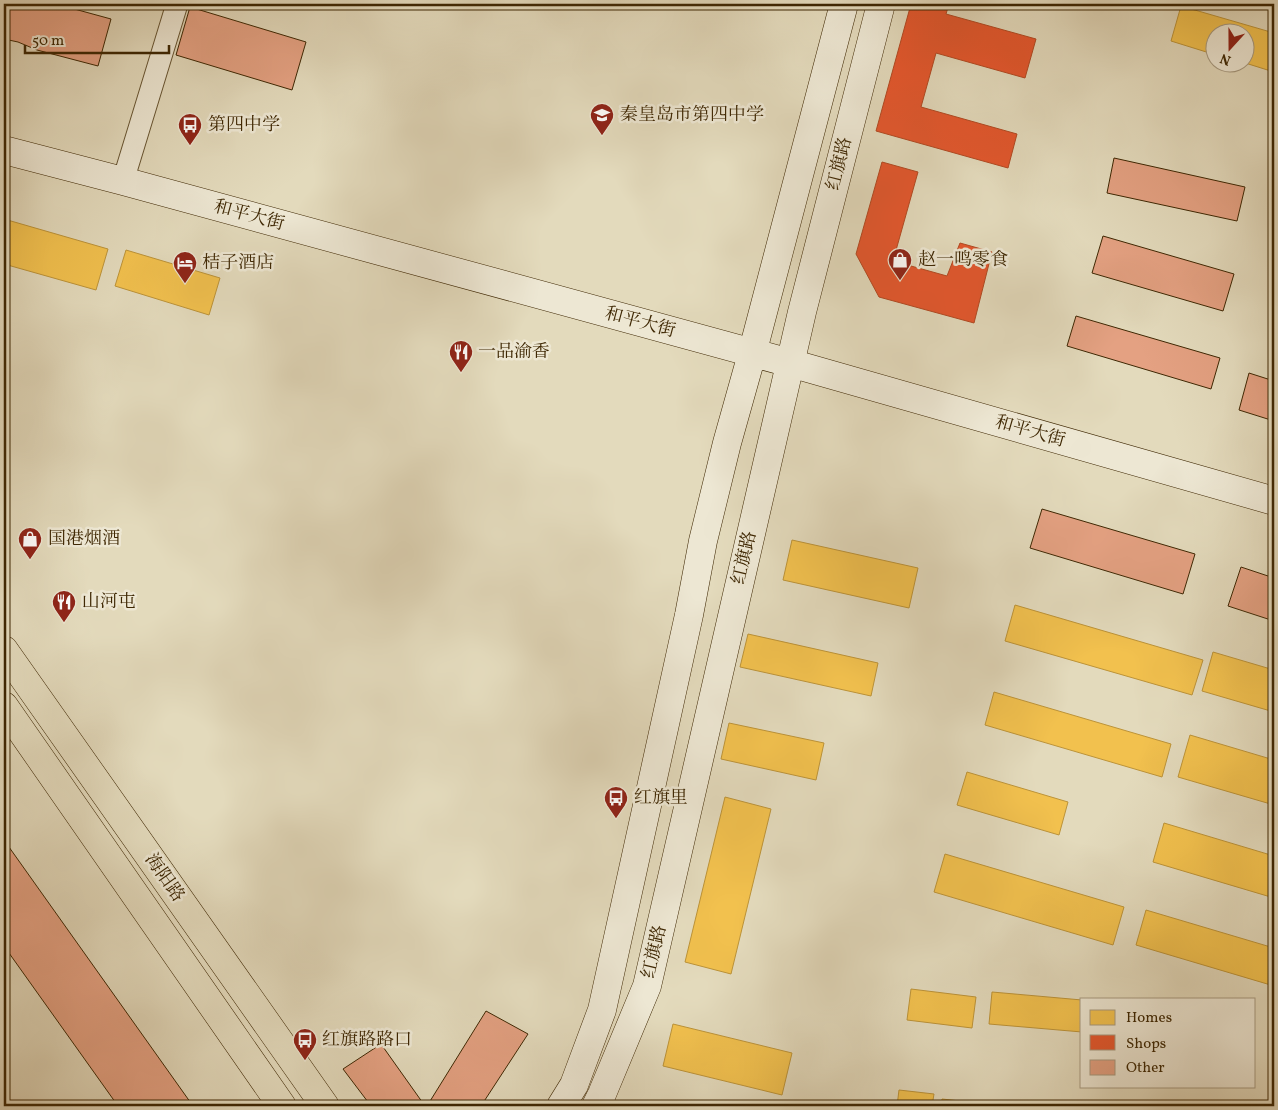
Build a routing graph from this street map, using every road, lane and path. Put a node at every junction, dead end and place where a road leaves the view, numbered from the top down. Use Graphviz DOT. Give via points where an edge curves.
graph roads {
  1 [pos="176,4"];
  2 [pos="844,4"];
  3 [pos="881,4"];
  4 [pos="4,150"];
  5 [pos="123,181"];
  6 [pos="752,354"];
  7 [pos="790,364"];
  8 [pos="1274,501"];
  9 [pos="4,650"];
  10 [pos="4,706"];
  11 [pos="282,1106"];
  12 [pos="325,1106"];
  13 [pos="561,1106"];
  14 [pos="596,1106"];
  1 -- 5 [label="street"];
  2 -- 6 [label="main road"];
  3 -- 7 [label="main road, 红旗路"];
  4 -- 5 [label="main road, 和平大街"];
  5 -- 6 [label="main road, 和平大街"];
  6 -- 7 [label="main road, 和平大街"];
  6 -- 13 [label="main road" via="703,542 602,1010 574,1085"];
  7 -- 8 [label="main road, 和平大街"];
  7 -- 14 [label="main road, 红旗路" via="647,986"];
  9 -- 12 [label="main road, 海阳路"];
  10 -- 11 [label="main road, 海阳路"];
}
